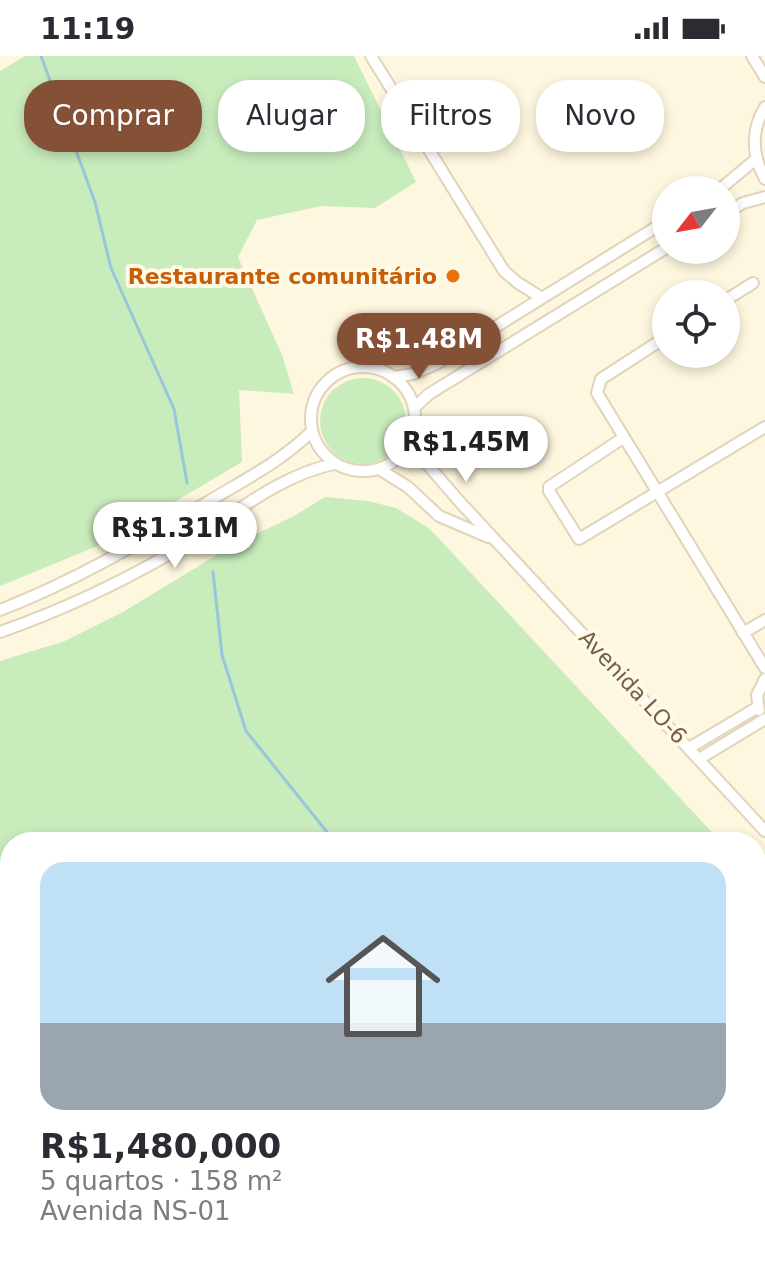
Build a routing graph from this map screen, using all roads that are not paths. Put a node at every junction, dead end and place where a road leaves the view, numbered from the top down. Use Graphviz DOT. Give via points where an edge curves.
graph roads {
  1 [pos="371,56"];
  2 [pos="752,56"];
  3 [pos="765,77"];
  4 [pos="765,107"];
  5 [pos="756,159"];
  6 [pos="736,176"];
  7 [pos="765,179"];
  8 [pos="765,197"];
  9 [pos="740,205"];
  10 [pos="652,229"];
  11 [pos="636,239"];
  12 [pos="652,245"];
  13 [pos="652,257"];
  14 [pos="753,283"];
  15 [pos="740,291"];
  16 [pos="542,298"];
  17 [pos="652,346"];
  18 [pos="393,377"];
  19 [pos="414,408"];
  20 [pos="765,427"];
  21 [pos="312,431"];
  22 [pos="623,438"];
  23 [pos="409,443"];
  24 [pos="334,464"];
  25 [pos="379,469"];
  26 [pos="657,493"];
  27 [pos="501,544"];
  28 [pos="0,610"];
  29 [pos="765,620"];
  30 [pos="0,632"];
  31 [pos="743,633"];
  32 [pos="765,668"];
  33 [pos="765,679"];
  34 [pos="758,707"];
  35 [pos="765,719"];
  36 [pos="689,748"];
  37 [pos="699,759"];
  38 [pos="765,831"];
  1 -- 16 [label="street" via="504,271"];
  2 -- 3 [label="street"];
  4 -- 5 [label="street" via="755,133"];
  5 -- 6 [label="street"];
  5 -- 7 [label="street"];
  8 -- 9 [label="street"];
  10 -- 11 [label="street"];
  11 -- 12 [label="street"];
  11 -- 16 [label="street"];
  13 -- 19 [label="street"];
  14 -- 15 [label="street"];
  16 -- 18 [label="street" via="436,364"];
  17 -- 22 [label="street" via="602,377 597,386 599,399"];
  18 -- 19 [label="street"];
  18 -- 21 [label="street" via="372,368 338,373 315,397"];
  19 -- 23 [label="street"];
  20 -- 26 [label="street"];
  21 -- 24 [label="street"];
  21 -- 28 [label="street" via="276,461 129,549"];
  22 -- 26 [label="street"];
  22 -- 26 [label="street" via="548,489 579,539"];
  23 -- 25 [label="street" via="397,459"];
  23 -- 27 [label="street, Avenida LO-6"];
  24 -- 25 [label="street" via="360,472"];
  24 -- 30 [label="street" via="291,479 120,580"];
  25 -- 27 [label="street" via="439,516"];
  26 -- 31 [label="street"];
  27 -- 36 [label="street, Avenida LO-6"];
  29 -- 31 [label="street"];
  31 -- 32 [label="street"];
  33 -- 34 [label="street" via="757,693"];
  34 -- 35 [label="street"];
  34 -- 36 [label="street"];
  35 -- 37 [label="street"];
  36 -- 37 [label="street, Avenida LO-6"];
  37 -- 38 [label="street, Avenida LO-6"];
}
